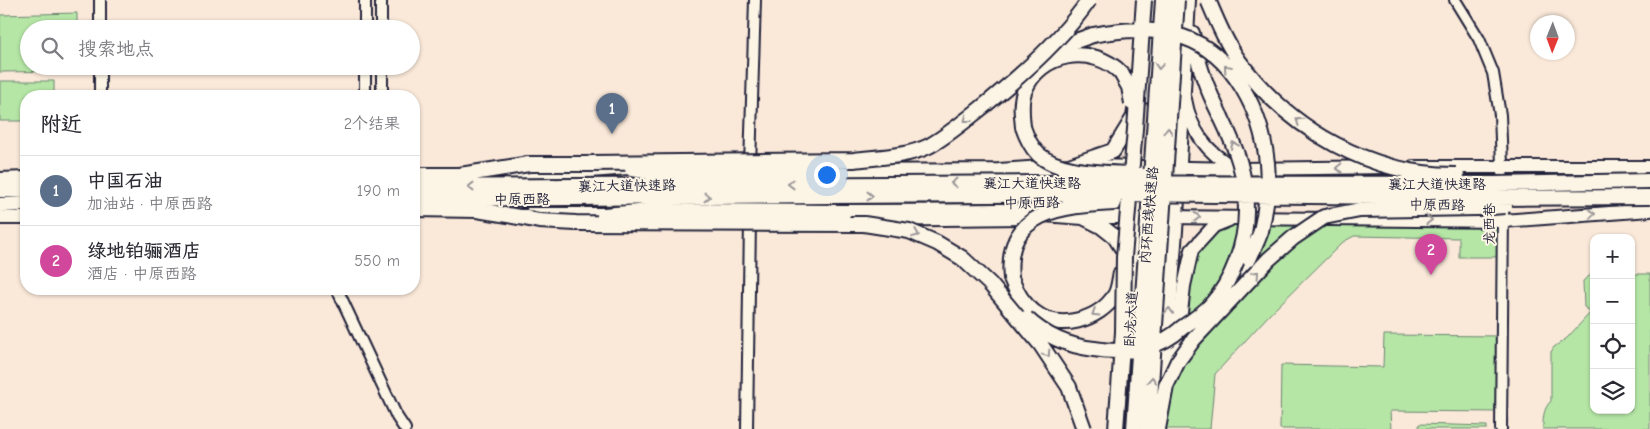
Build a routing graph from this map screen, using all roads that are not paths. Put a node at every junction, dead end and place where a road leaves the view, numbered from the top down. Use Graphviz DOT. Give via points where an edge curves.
graph roads {
  1 [pos="100,0"];
  2 [pos="365,0"];
  3 [pos="381,0"];
  4 [pos="755,0"];
  5 [pos="1089,0"];
  6 [pos="1145,0"];
  7 [pos="1152,0"];
  8 [pos="1163,0"];
  9 [pos="1177,0"];
  10 [pos="1189,0"];
  11 [pos="1208,0"];
  12 [pos="1455,0"];
  13 [pos="100,20"];
  14 [pos="365,20"];
  15 [pos="381,20"];
  16 [pos="100,75"];
  17 [pos="365,75"];
  18 [pos="382,75"];
  19 [pos="1182,87"];
  20 [pos="100,90"];
  21 [pos="365,90"];
  22 [pos="382,90"];
  23 [pos="996,96"];
  24 [pos="1135,129"];
  25 [pos="591,163"];
  26 [pos="750,166"];
  27 [pos="1069,166"];
  28 [pos="1138,166"];
  29 [pos="1502,166"];
  30 [pos="1178,167"];
  31 [pos="1650,167"];
  32 [pos="1239,169"];
  33 [pos="420,174"];
  34 [pos="420,174"];
  35 [pos="20,178"];
  36 [pos="0,179"];
  37 [pos="1650,181"];
  38 [pos="1615,182"];
  39 [pos="420,187"];
  40 [pos="0,190"];
  41 [pos="20,190"];
  42 [pos="1254,190"];
  43 [pos="1590,197"];
  44 [pos="1650,197"];
  45 [pos="420,199"];
  46 [pos="20,204"];
  47 [pos="0,205"];
  48 [pos="420,209"];
  49 [pos="1650,210"];
  50 [pos="420,214"];
  51 [pos="519,217"];
  52 [pos="1083,217"];
  53 [pos="1137,217"];
  54 [pos="1176,217"];
  55 [pos="1236,217"];
  56 [pos="0,218"];
  57 [pos="20,218"];
  58 [pos="750,221"];
  59 [pos="1503,221"];
  60 [pos="1124,257"];
  61 [pos="998,292"];
  62 [pos="340,295"];
  63 [pos="1132,299"];
  64 [pos="1194,339"];
  65 [pos="1162,408"];
  66 [pos="405,429"];
  67 [pos="747,429"];
  68 [pos="1084,429"];
  69 [pos="1116,429"];
  70 [pos="1124,429"];
  71 [pos="1134,429"];
  72 [pos="1148,429"];
  73 [pos="1159,429"];
  74 [pos="1501,429"];
  1 -- 13 [label="street"];
  2 -- 14 [label="street"];
  3 -- 15 [label="street"];
  4 -- 26 [label="street"];
  5 -- 23 [label="highway, bridge" via="1061,34"];
  6 -- 24 [label="highway, bridge"];
  6 -- 27 [label="highway" via="1134,117 1113,150"];
  7 -- 28 [label="highway, 卧龙大道"];
  8 -- 71 [label="highway, 内环西线快速路, one-way, bridge"];
  72 -- 9 [label="highway, 内环西线快速路, one-way, bridge"];
  10 -- 19 [label="highway"];
  61 -- 10 [label="highway, one-way, bridge" via="1049,336 1077,347 1110,352 1148,347 1173,336 1210,306 1224,287 1243,237 1245,190 1236,150 1206,87 1197,58"];
  38 -- 11 [label="highway, one-way, bridge" via="1406,171 1328,142 1290,115 1250,74 1234,53"];
  12 -- 29 [label="street, 龙西巷" via="1479,39 1493,73 1500,115"];
  16 -- 20 [label="street"];
  17 -- 21 [label="street"];
  18 -- 22 [label="street"];
  19 -- 30 [label="highway"];
  19 -- 32 [label="main road" via="1191,124 1202,141 1223,162"];
  23 -- 25 [label="highway, one-way, bridge" via="928,146 897,156 854,160"];
  64 -- 23 [label="highway, one-way, bridge" via="1249,259 1266,205 1267,163 1259,126 1241,86 1225,65 1208,50 1184,37 1157,31 1117,30 1070,43 1046,56"];
  24 -- 42 [label="highway, bridge" via="1132,98 1121,74 1113,65 1088,55 1059,58 1043,67 1030,80 1024,93 1021,110 1028,140 1051,162 1066,168"];
  24 -- 60 [label="highway, bridge"];
  25 -- 27 [label="highway, bridge" via="668,175 999,171"];
  25 -- 34 [label="highway, bridge" via="529,164 460,175"];
  26 -- 27 [label="main road, 中原西路"];
  26 -- 33 [label="main road, 中原西路"];
  27 -- 28 [label="main road, 中原西路"];
  28 -- 30 [label="main road, 中原西路"];
  28 -- 53 [label="highway, 卧龙大道"];
  29 -- 31 [label="main road, 中原西路"];
  29 -- 32 [label="main road, 中原西路, one-way"];
  29 -- 59 [label="street, 龙西巷"];
  30 -- 32 [label="main road, 中原西路"];
  30 -- 54 [label="highway"];
  35 -- 36 [label="main road"];
  37 -- 38 [label="highway, 襄江大道快速路, bridge"];
  38 -- 42 [label="highway, 襄江大道快速路, bridge"];
  42 -- 39 [label="highway, 襄江大道快速路, one-way, bridge" via="1050,182"];
  40 -- 41 [label="highway"];
  42 -- 43 [label="highway, 襄江大道快速路, bridge" via="1494,198"];
  45 -- 42 [label="highway, 襄江大道快速路, one-way, bridge" via="1130,194"];
  60 -- 42 [label="highway, one-way, bridge" via="1116,293 1108,304 1086,319 1064,322 1035,314 1024,304 1015,291 1009,263 1020,233 1050,211 1079,205"];
  43 -- 44 [label="highway, 襄江大道快速路, bridge"];
  64 -- 43 [label="highway, one-way, bridge" via="1292,238 1324,217 1360,210 1478,208"];
  46 -- 47 [label="highway"];
  48 -- 51 [label="highway, bridge" via="477,210"];
  59 -- 49 [label="main road, 中原西路, one-way"];
  50 -- 58 [label="main road, 中原西路" via="627,214 670,222"];
  51 -- 52 [label="highway, bridge" via="651,211 1002,211"];
  51 -- 61 [label="highway, one-way, bridge" via="576,223 832,223 887,227 909,231 937,243 962,258"];
  52 -- 53 [label="main road, 中原西路"];
  52 -- 58 [label="main road, 中原西路"];
  52 -- 63 [label="highway" via="1115,237 1127,254"];
  53 -- 54 [label="main road, 中原西路"];
  53 -- 63 [label="highway, 卧龙大道"];
  54 -- 55 [label="main road, 中原西路, one-way"];
  65 -- 54 [label="highway, one-way"];
  55 -- 59 [label="main road, 中原西路, one-way"];
  55 -- 65 [label="main road" via="1214,226 1192,250 1184,286 1177,358"];
  56 -- 57 [label="main road"];
  58 -- 67 [label="street"];
  59 -- 74 [label="street, 龙西巷"];
  60 -- 69 [label="highway, bridge"];
  61 -- 68 [label="highway, one-way, bridge" via="1041,345 1068,387"];
  62 -- 66 [label="street"];
  63 -- 70 [label="highway, 卧龙大道"];
  64 -- 73 [label="highway, bridge" via="1166,386"];
  65 -- 73 [label="highway"];
}
